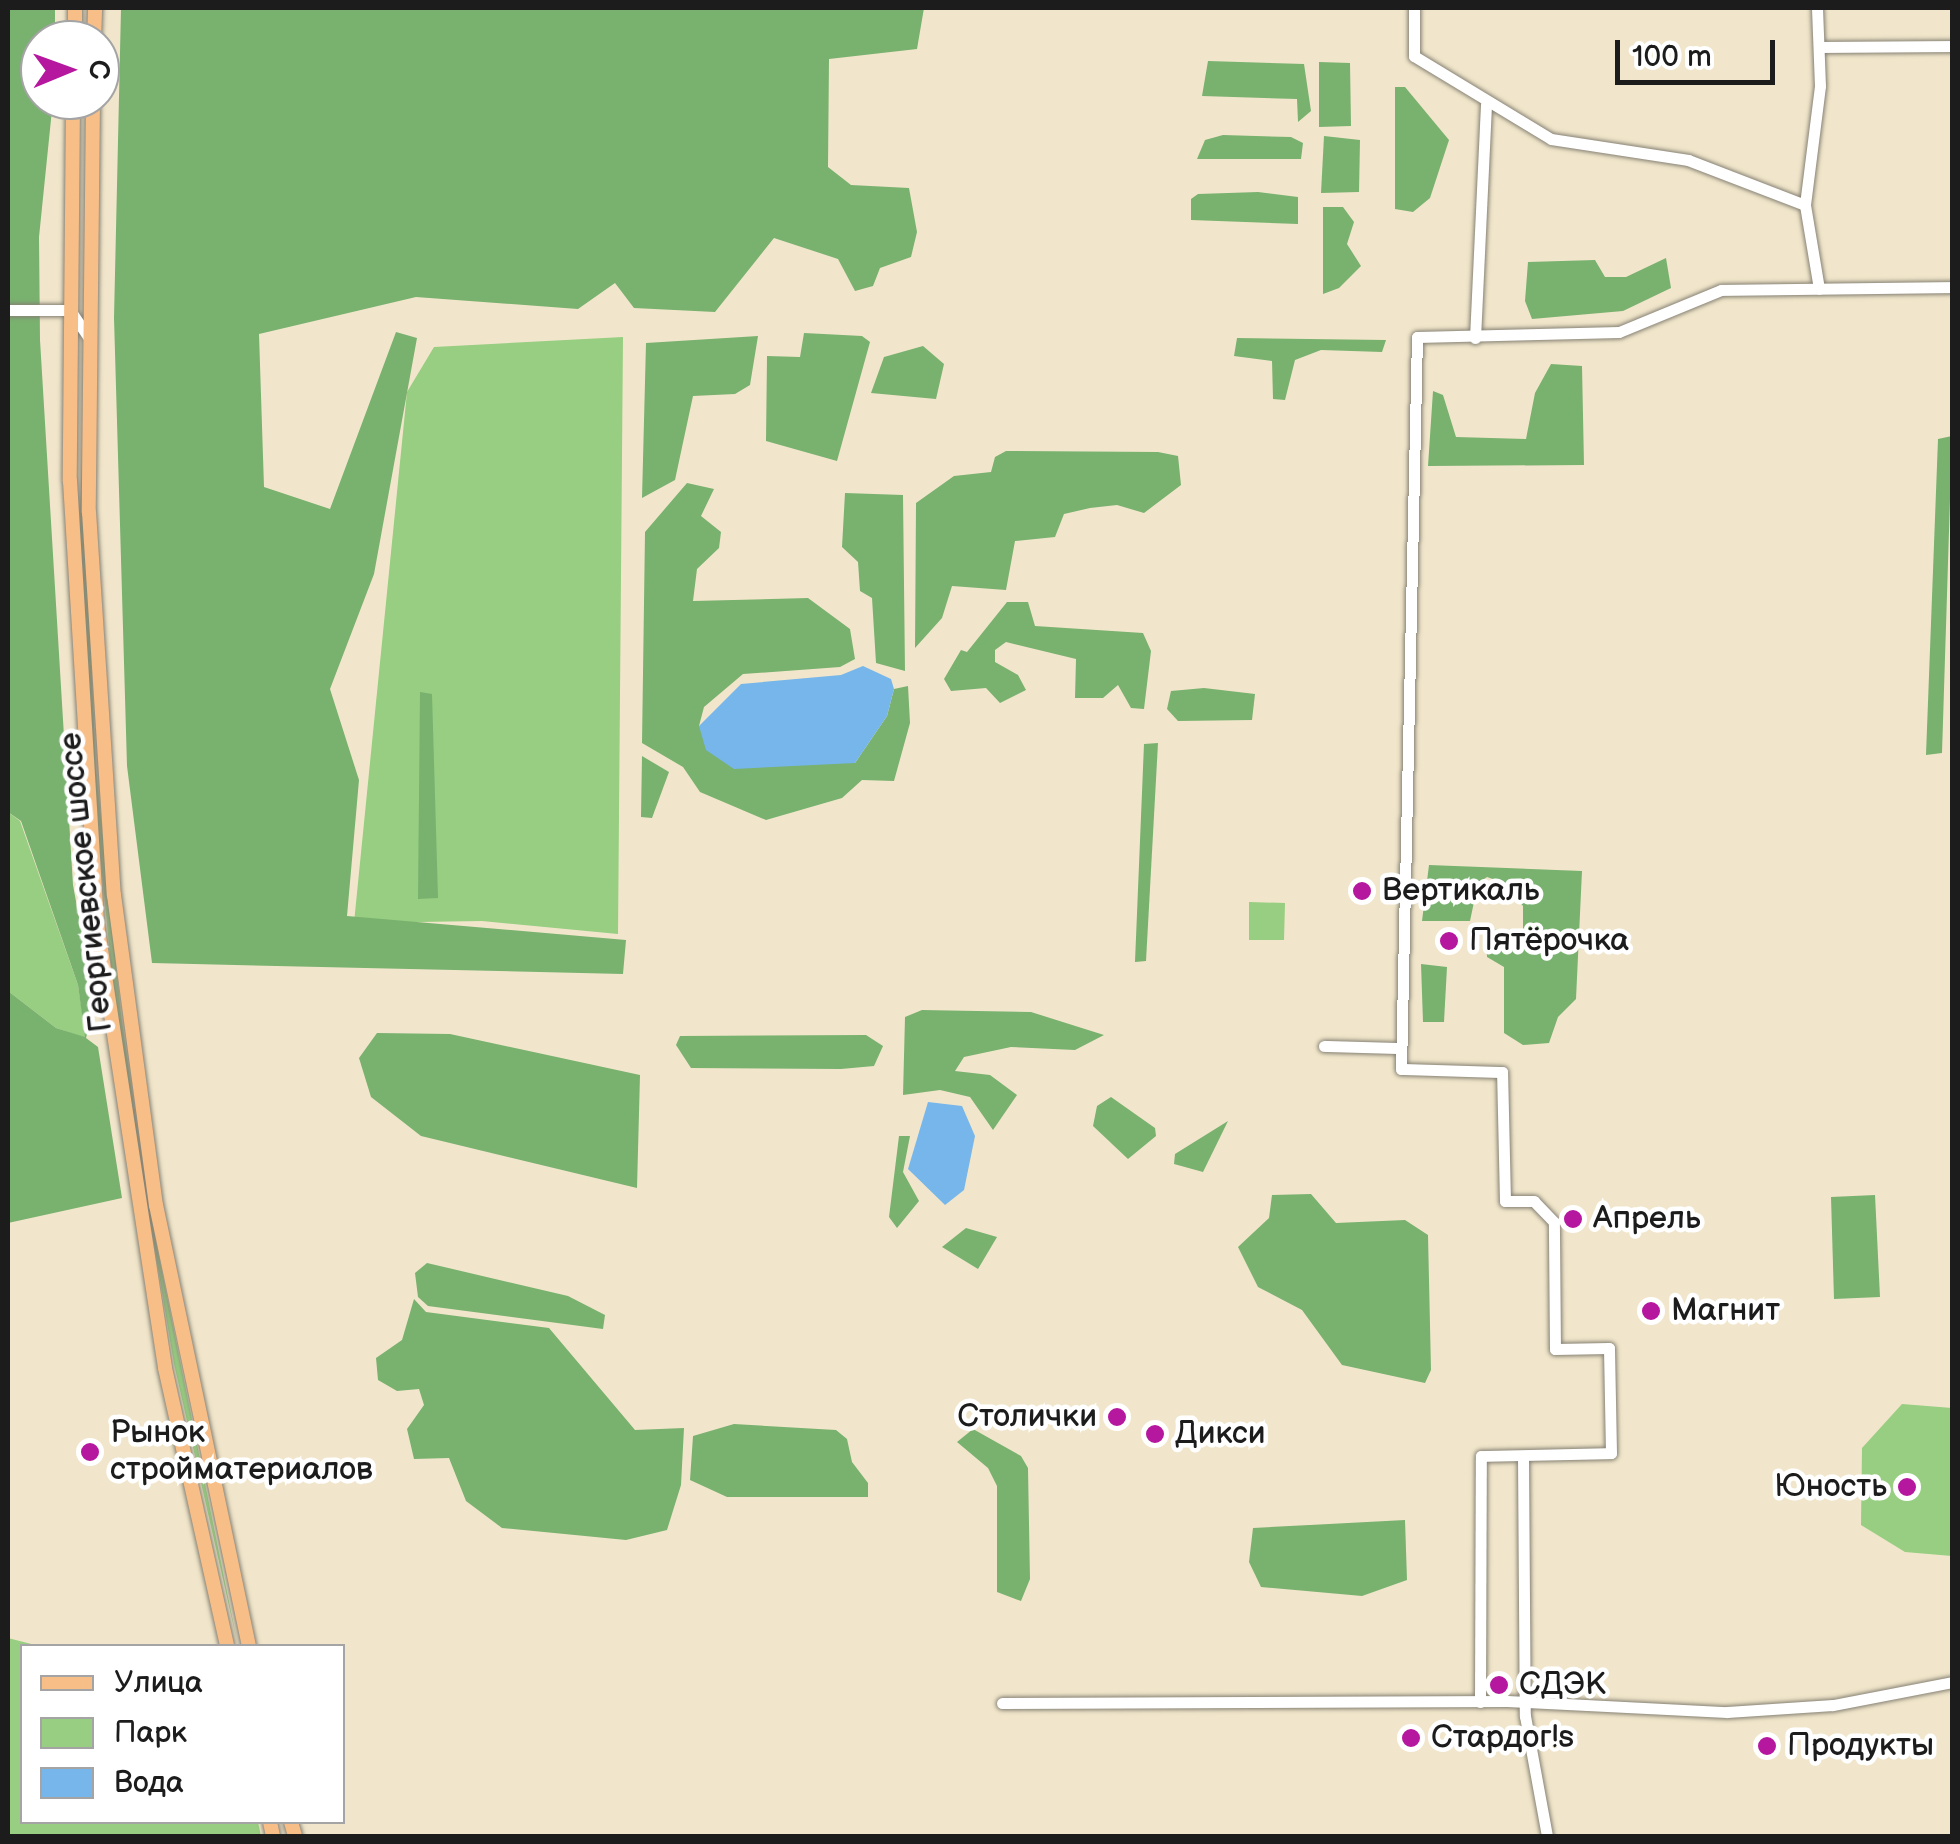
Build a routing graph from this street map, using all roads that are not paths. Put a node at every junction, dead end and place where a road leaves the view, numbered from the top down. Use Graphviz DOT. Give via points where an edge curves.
graph roads {
  1 [pos="1414,8"];
  2 [pos="1817,8"];
  3 [pos="1952,46"];
  4 [pos="1823,47"];
  5 [pos="1486,104"];
  6 [pos="74,120"];
  7 [pos="93,120"];
  8 [pos="1805,206"];
  9 [pos="1952,287"];
  10 [pos="1819,288"];
  11 [pos="8,310"];
  12 [pos="70,310"];
  13 [pos="1475,338"];
  14 [pos="90,340"];
  15 [pos="1324,1046"];
  16 [pos="1400,1048"];
  17 [pos="1523,1457"];
  18 [pos="247,1643"];
  19 [pos="228,1644"];
  20 [pos="1952,1682"];
  21 [pos="1480,1702"];
  22 [pos="1002,1703"];
  23 [pos="1525,1704"];
  24 [pos="1546,1836"];
  1 -- 5 [label="street" via="1414,56"];
  2 -- 4 [label="street"];
  3 -- 4 [label="street"];
  4 -- 8 [label="street"];
  5 -- 8 [label="street" via="1551,139 1688,160"];
  5 -- 13 [label="street"];
  6 -- 12 [label="main road, Георгиевское шоссе"];
  7 -- 14 [label="main road, Георгиевское шоссе"];
  8 -- 10 [label="street"];
  9 -- 10 [label="street"];
  10 -- 13 [label="street" via="1721,290 1619,332"];
  11 -- 12 [label="street"];
  12 -- 14 [label="street"];
  12 -- 19 [label="main road, Георгиевское шоссе" via="72,562 97,923 162,1351"];
  13 -- 16 [label="street" via="1418,337"];
  14 -- 18 [label="main road, Георгиевское шоссе" via="97,703 128,1015 181,1343"];
  15 -- 16 [label="street"];
  16 -- 17 [label="street" via="1402,1069 1502,1072 1505,1201 1534,1201 1554,1222 1555,1349 1609,1348 1610,1453"];
  17 -- 21 [label="street" via="1481,1456"];
  17 -- 23 [label="street"];
  20 -- 23 [label="street" via="1782,1710"];
  21 -- 22 [label="street"];
  21 -- 23 [label="street"];
  23 -- 24 [label="street"];
}
